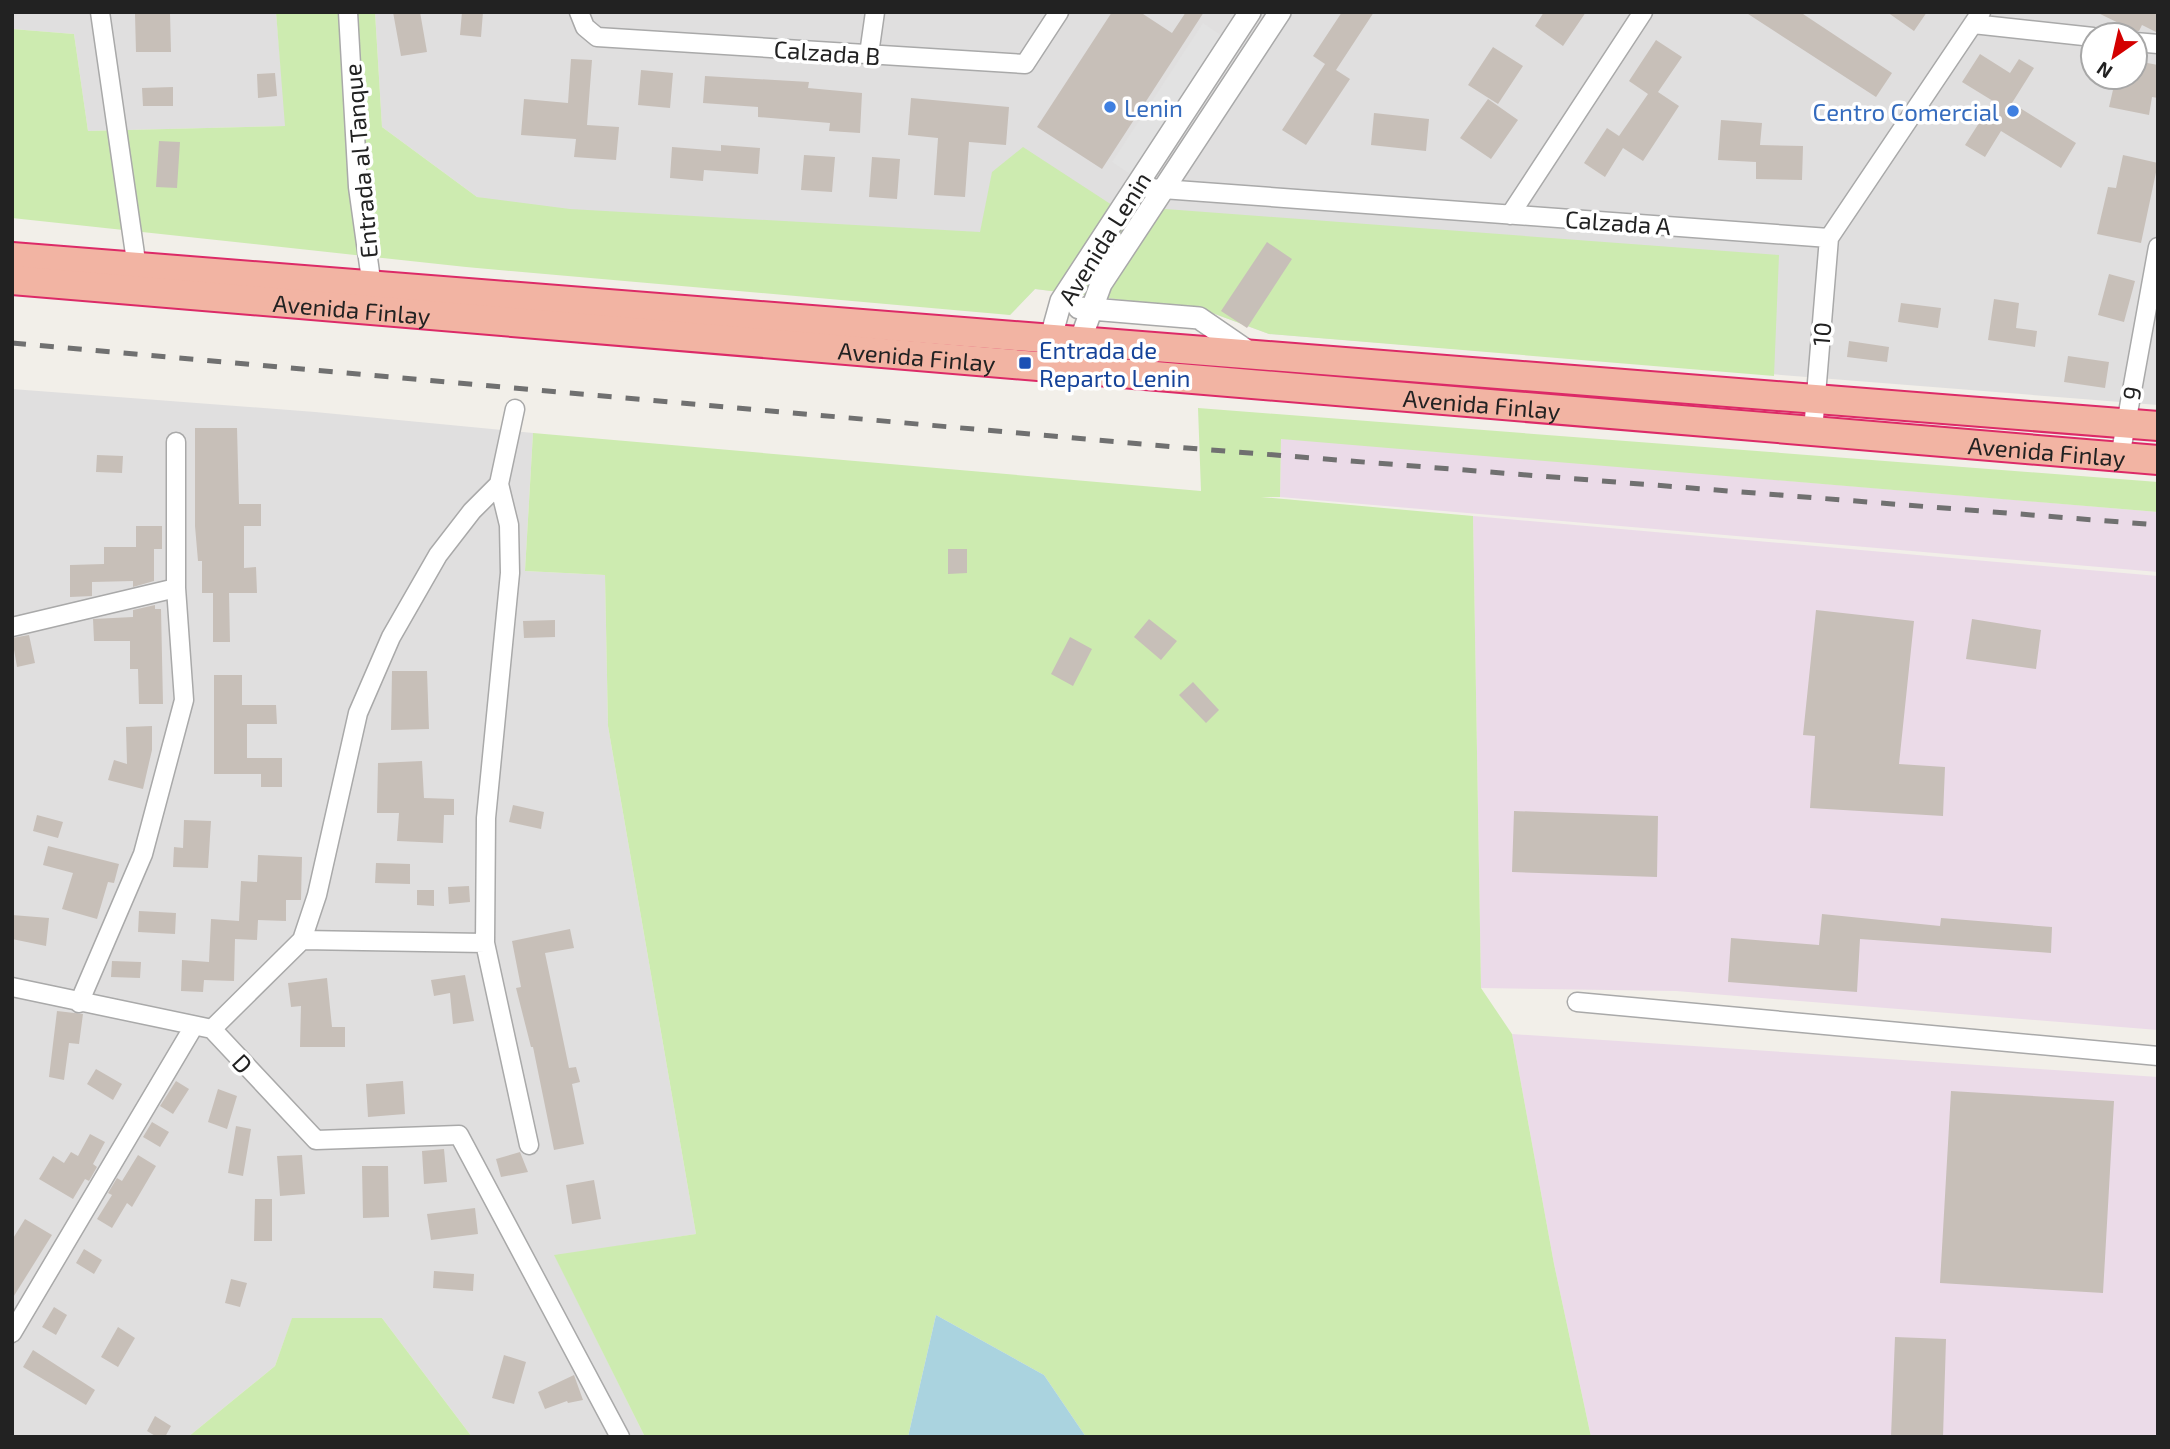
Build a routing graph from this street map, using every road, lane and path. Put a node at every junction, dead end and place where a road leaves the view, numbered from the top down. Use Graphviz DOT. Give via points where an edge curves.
graph roads {
  1 [pos="100,12"];
  2 [pos="348,12"];
  3 [pos="579,12"];
  4 [pos="875,12"];
  5 [pos="1059,12"];
  6 [pos="1250,12"];
  7 [pos="1280,12"];
  8 [pos="1643,12"];
  9 [pos="1977,18"];
  10 [pos="2079,35"];
  11 [pos="869,54"];
  12 [pos="1135,187"];
  13 [pos="1165,189"];
  14 [pos="1510,215"];
  15 [pos="1829,238"];
  16 [pos="2158,247"];
  17 [pos="12,257"];
  18 [pos="138,278"];
  19 [pos="12,280"];
  20 [pos="373,297"];
  21 [pos="1059,307"];
  22 [pos="1090,309"];
  23 [pos="1051,337"];
  24 [pos="1083,340"];
  25 [pos="1250,353"];
  26 [pos="1069,367"];
  27 [pos="1815,398"];
  28 [pos="515,409"];
  29 [pos="2126,424"];
  30 [pos="2158,426"];
  31 [pos="1813,431"];
  32 [pos="176,442"];
  33 [pos="2120,457"];
  34 [pos="2158,460"];
  35 [pos="499,484"];
  36 [pos="176,588"];
  37 [pos="12,627"];
  38 [pos="302,940"];
  39 [pos="485,943"];
  40 [pos="12,987"];
  41 [pos="1577,1002"];
  42 [pos="79,1003"];
  43 [pos="203,1028"];
  44 [pos="2158,1056"];
  45 [pos="529,1145"];
  46 [pos="12,1334"];
  47 [pos="620,1437"];
  1 -- 18 [label="street"];
  2 -- 20 [label="street, Entrada al Tanque" via="358,187"];
  3 -- 11 [label="street, Calzada B" via="585,27 597,37"];
  4 -- 11 [label="street"];
  5 -- 11 [label="street, Calzada B" via="1026,64"];
  6 -- 12 [label="street, Avenida Lenin"];
  7 -- 13 [label="street, Avenida Lenin"];
  8 -- 14 [label="street"];
  9 -- 10 [label="street"];
  9 -- 15 [label="street"];
  12 -- 13 [label="street, Calzada A"];
  12 -- 21 [label="street, Avenida Lenin"];
  13 -- 14 [label="street, Calzada A"];
  13 -- 22 [label="street, Avenida Lenin" via="1101,284"];
  14 -- 15 [label="street, Calzada A"];
  15 -- 27 [label="street, 10"];
  16 -- 29 [label="street, 9"];
  17 -- 18 [label="highway, Avenida Finlay"];
  18 -- 19 [label="highway, Avenida Finlay"];
  18 -- 20 [label="highway, Avenida Finlay"];
  20 -- 23 [label="highway, Avenida Finlay"];
  20 -- 26 [label="highway, Avenida Finlay" via="539,326"];
  21 -- 22 [label="street"];
  21 -- 23 [label="street, Avenida Lenin"];
  22 -- 24 [label="street, Avenida Lenin"];
  22 -- 25 [label="street" via="1199,318"];
  23 -- 24 [label="highway, Avenida Finlay"];
  23 -- 26 [label="street"];
  24 -- 25 [label="highway, Avenida Finlay"];
  24 -- 26 [label="street, Avenida Lenin"];
  25 -- 27 [label="highway, Avenida Finlay"];
  26 -- 31 [label="highway, Avenida Finlay"];
  27 -- 29 [label="highway, Avenida Finlay"];
  27 -- 31 [label="street, 10"];
  28 -- 35 [label="street"];
  29 -- 30 [label="highway, Avenida Finlay"];
  29 -- 33 [label="street, 9"];
  31 -- 33 [label="highway, Avenida Finlay"];
  32 -- 36 [label="street"];
  33 -- 34 [label="highway, Avenida Finlay"];
  35 -- 38 [label="street" via="438,555 391,637 363,700"];
  35 -- 39 [label="street" via="509,525 510,573 486,818"];
  36 -- 37 [label="street"];
  36 -- 42 [label="street" via="184,700 143,854"];
  38 -- 39 [label="street"];
  38 -- 43 [label="street"];
  39 -- 45 [label="street"];
  40 -- 42 [label="street"];
  41 -- 44 [label="street"];
  42 -- 43 [label="street"];
  43 -- 46 [label="street"];
  43 -- 47 [label="street, D" via="316,1140 460,1135"];
}
